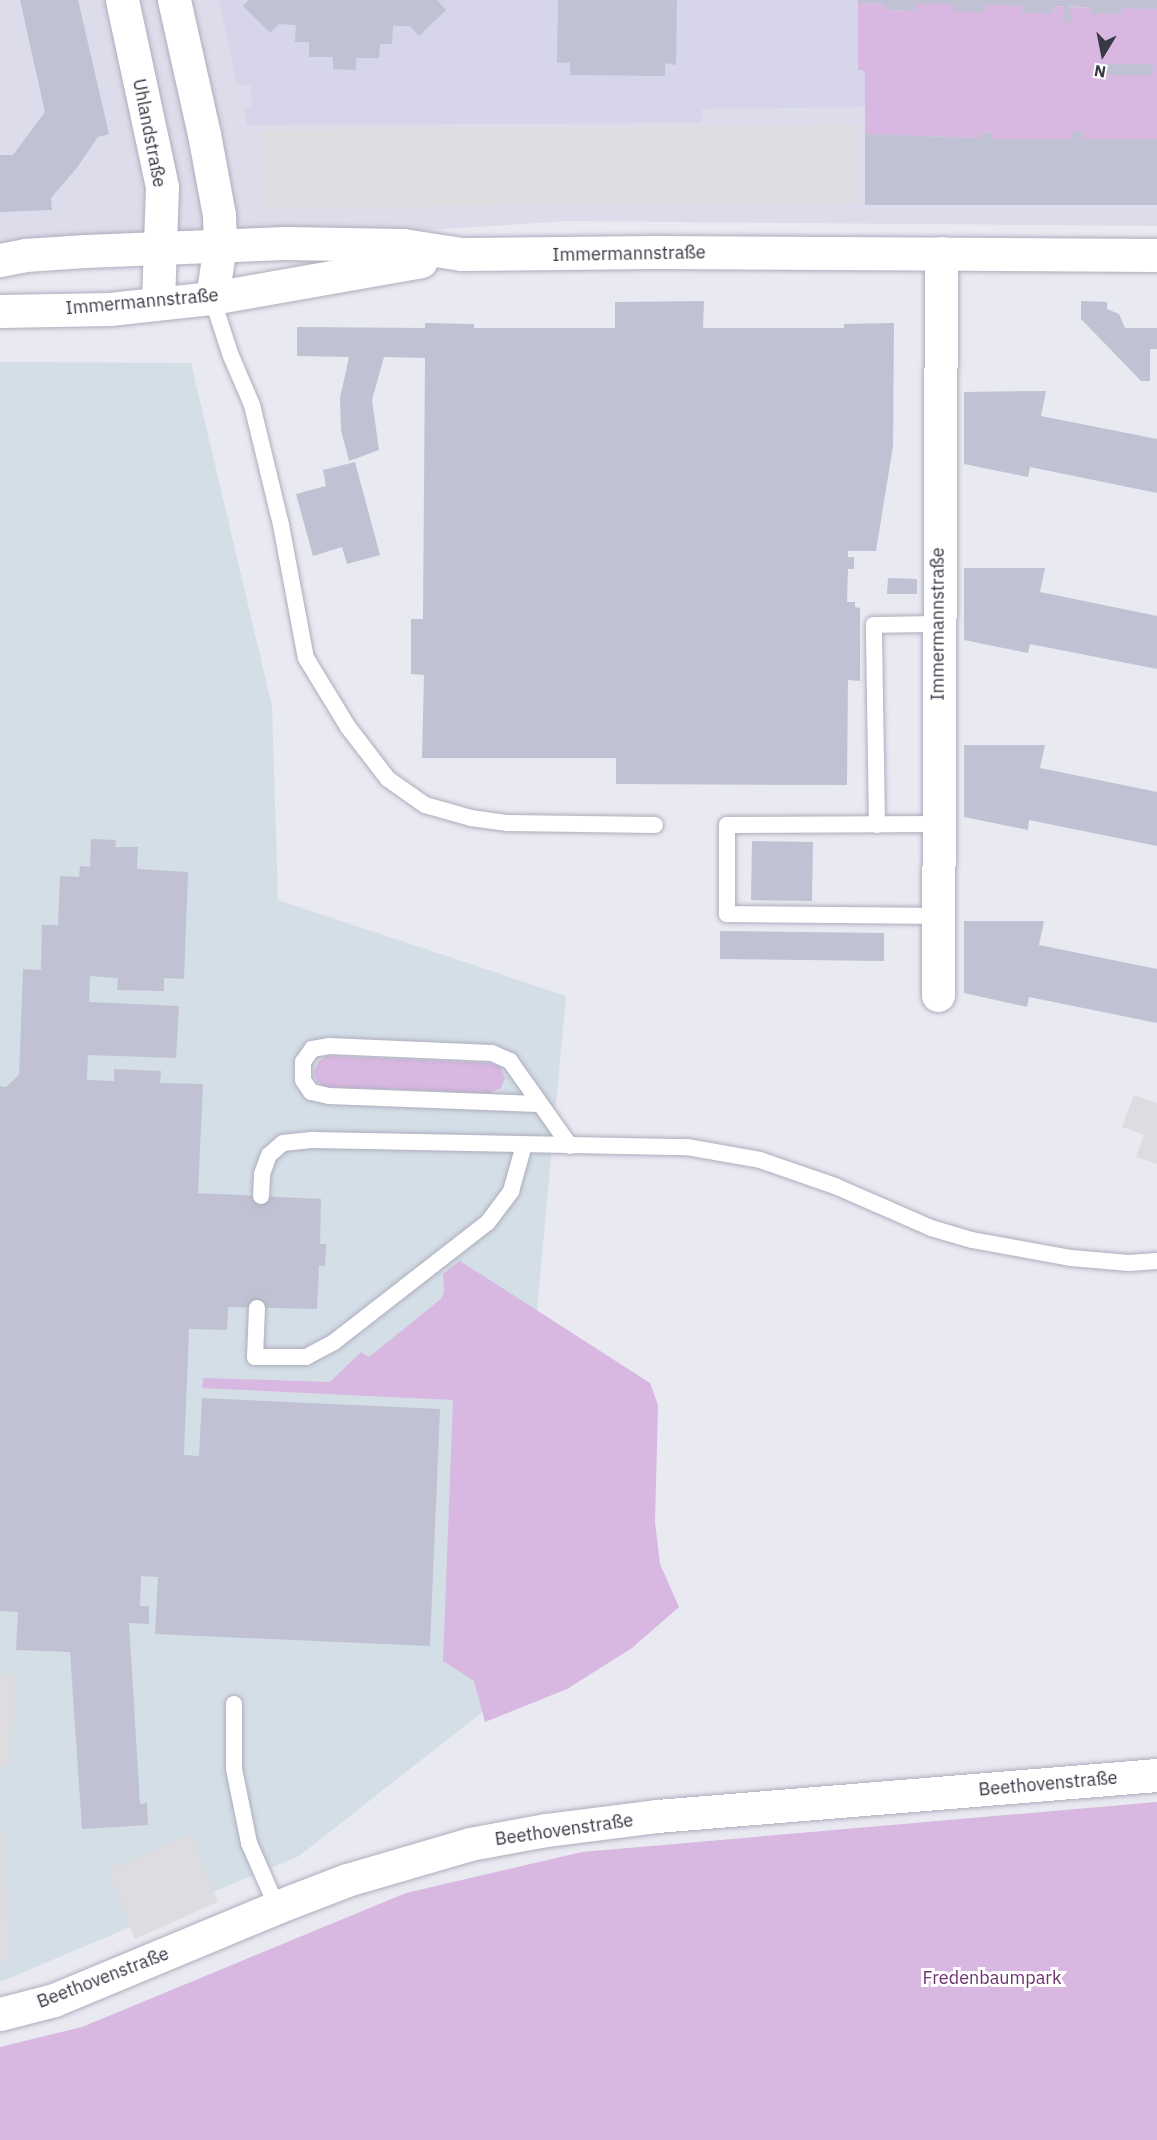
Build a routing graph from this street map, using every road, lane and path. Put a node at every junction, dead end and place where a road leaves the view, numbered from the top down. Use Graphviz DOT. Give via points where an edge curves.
graph roads {
  1 [pos="122,0"];
  2 [pos="174,0"];
  3 [pos="220,245"];
  4 [pos="160,248"];
  5 [pos="461,254"];
  6 [pos="941,254"];
  7 [pos="1157,255"];
  8 [pos="0,260"];
  9 [pos="212,297"];
  10 [pos="158,303"];
  11 [pos="0,310"];
  12 [pos="938,624"];
  13 [pos="939,824"];
  14 [pos="655,825"];
  15 [pos="877,825"];
  16 [pos="939,916"];
  17 [pos="938,995"];
  18 [pos="538,1104"];
  19 [pos="524,1145"];
  20 [pos="570,1146"];
  21 [pos="261,1196"];
  22 [pos="1157,1261"];
  23 [pos="257,1308"];
  24 [pos="234,1704"];
  25 [pos="1157,1775"];
  26 [pos="277,1907"];
  27 [pos="0,2014"];
  1 -- 4 [label="street, Uhlandstraße" via="162,187"];
  2 -- 3 [label="street" via="219,214"];
  3 -- 4 [label="street, Immermannstraße"];
  3 -- 5 [label="street, Immermannstraße" via="403,245"];
  3 -- 9 [label="street"];
  4 -- 8 [label="street, Immermannstraße" via="25,255"];
  4 -- 10 [label="street, Uhlandstraße"];
  5 -- 6 [label="street, Immermannstraße"];
  5 -- 9 [label="street, Immermannstraße"];
  6 -- 7 [label="street, Immermannstraße"];
  6 -- 12 [label="street, Immermannstraße"];
  9 -- 10 [label="street, Immermannstraße"];
  9 -- 14 [label="lane" via="252,405 281,525 306,658 348,727 388,779 425,805 471,818 508,823"];
  10 -- 11 [label="street, Immermannstraße" via="110,309"];
  12 -- 13 [label="street, Immermannstraße"];
  12 -- 15 [label="lane" via="874,625"];
  13 -- 15 [label="lane"];
  13 -- 16 [label="street, Immermannstraße"];
  15 -- 16 [label="lane" via="727,825 727,914"];
  16 -- 17 [label="street, Immermannstraße"];
  18 -- 18 [label="lane" via="510,1061 492,1053 329,1046 312,1049 303,1062 303,1080 311,1092 329,1096"];
  18 -- 20 [label="lane"];
  19 -- 20 [label="lane"];
  19 -- 21 [label="lane" via="314,1140 283,1143 269,1155 262,1174"];
  19 -- 23 [label="lane" via="511,1191 488,1222 334,1342 306,1357 255,1357"];
  20 -- 22 [label="lane" via="687,1148 760,1160 835,1186 931,1228 972,1240 1071,1258"];
  24 -- 26 [label="lane" via="234,1768 247,1833"];
  25 -- 26 [label="street, Beethovenstraße" via="657,1816 546,1830 470,1844 347,1880"];
  26 -- 27 [label="street, Beethovenstraße" via="54,2000"];
}
